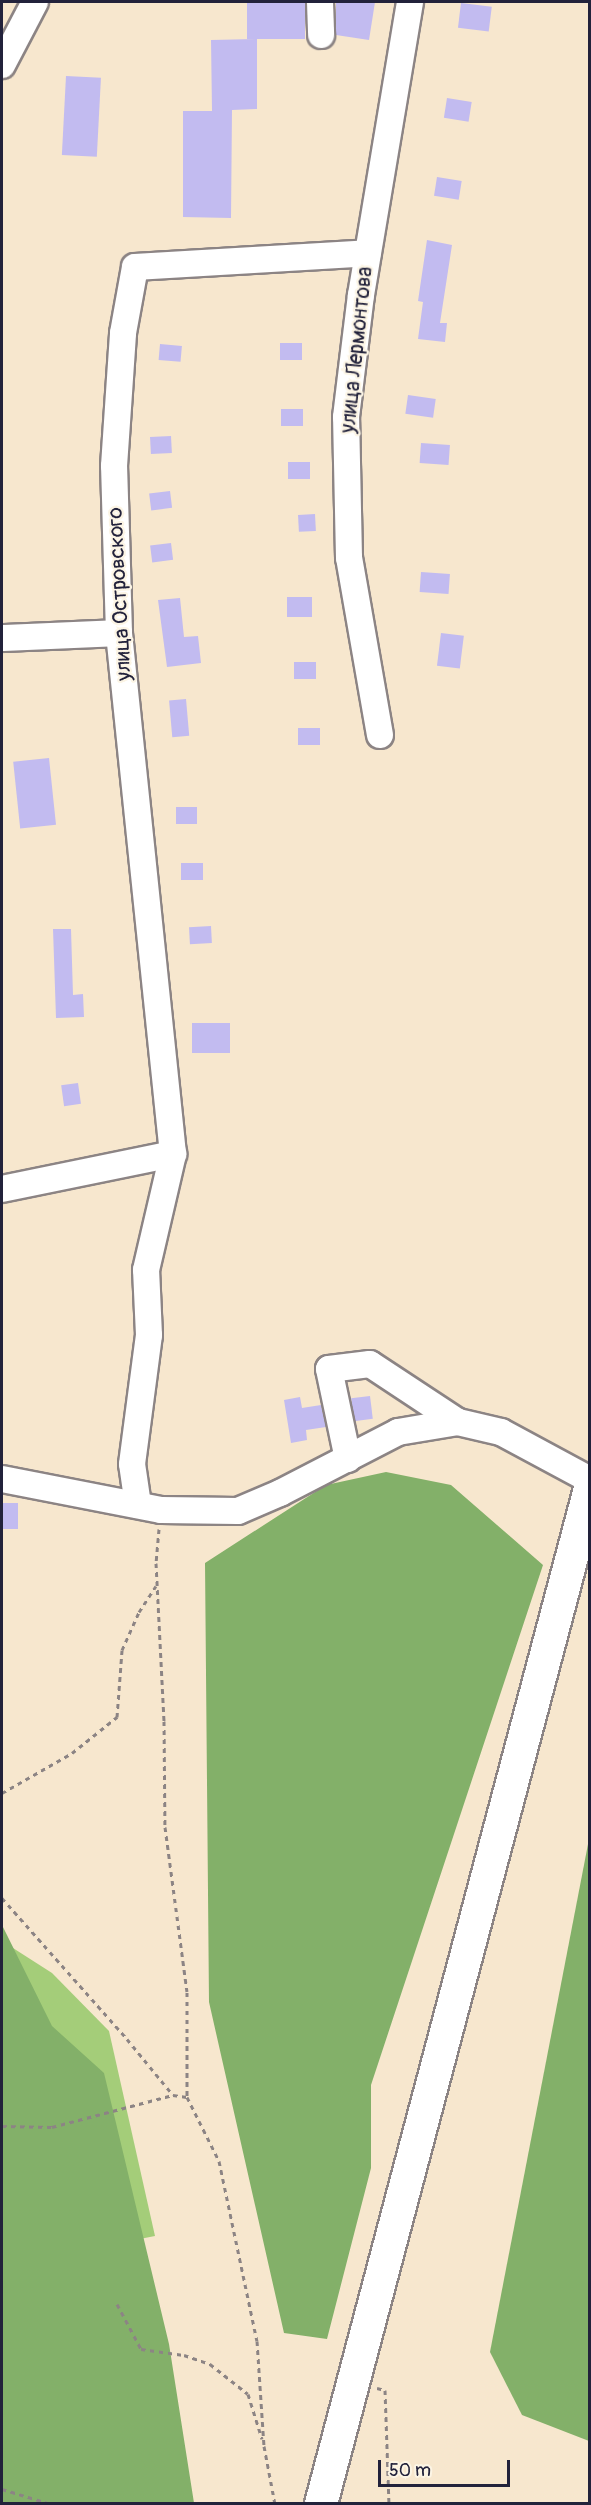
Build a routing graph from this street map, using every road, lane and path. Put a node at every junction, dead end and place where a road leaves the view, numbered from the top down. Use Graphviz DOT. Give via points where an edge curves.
graph roads {
  1 [pos="35,2"];
  2 [pos="320,2"];
  3 [pos="410,2"];
  4 [pos="321,35"];
  5 [pos="2,64"];
  6 [pos="368,253"];
  7 [pos="119,633"];
  8 [pos="2,638"];
  9 [pos="380,735"];
  10 [pos="173,1154"];
  11 [pos="2,1188"];
  12 [pos="458,1422"];
  13 [pos="348,1459"];
  14 [pos="2,1479"];
  15 [pos="590,1480"];
  16 [pos="590,1489"];
  17 [pos="150,1507"];
  18 [pos="157,1584"];
  19 [pos="2,1794"];
  20 [pos="2,1898"];
  21 [pos="173,2095"];
  22 [pos="187,2097"];
  23 [pos="2,2126"];
  24 [pos="117,2304"];
  25 [pos="352,2380"];
  26 [pos="264,2446"];
  27 [pos="2,2489"];
  28 [pos="51,2504"];
  29 [pos="275,2504"];
  30 [pos="321,2504"];
  31 [pos="388,2504"];
  1 -- 5 [label="street"];
  2 -- 4 [label="street"];
  3 -- 6 [label="street, улица Лермонтова"];
  6 -- 7 [label="street, улица Островского" via="135,267 123,333 114,466"];
  6 -- 9 [label="street, улица Лермонтова" via="346,417 349,558"];
  7 -- 8 [label="street"];
  7 -- 10 [label="street, улица Островского"];
  10 -- 11 [label="street"];
  10 -- 17 [label="street, улица Островского" via="146,1270 149,1335 132,1464"];
  12 -- 13 [label="street" via="398,1432"];
  12 -- 13 [label="street" via="370,1364 328,1369"];
  12 -- 15 [label="street" via="501,1432"];
  13 -- 17 [label="street" via="238,1511"];
  14 -- 17 [label="street"];
  16 -- 25 [label="main road"];
  17 -- 18 [label="path"];
  18 -- 19 [label="path" via="122,1650 117,1717 72,1753"];
  18 -- 22 [label="path" via="165,1827 187,1992"];
  20 -- 21 [label="path"];
  21 -- 22 [label="path"];
  21 -- 23 [label="path" via="51,2127"];
  22 -- 26 [label="path" via="219,2161 257,2341"];
  24 -- 26 [label="path" via="141,2349 184,2355 210,2364 248,2394"];
  25 -- 30 [label="main road"];
  25 -- 31 [label="path" via="385,2390"];
  26 -- 29 [label="path"];
  27 -- 28 [label="path"];
}
